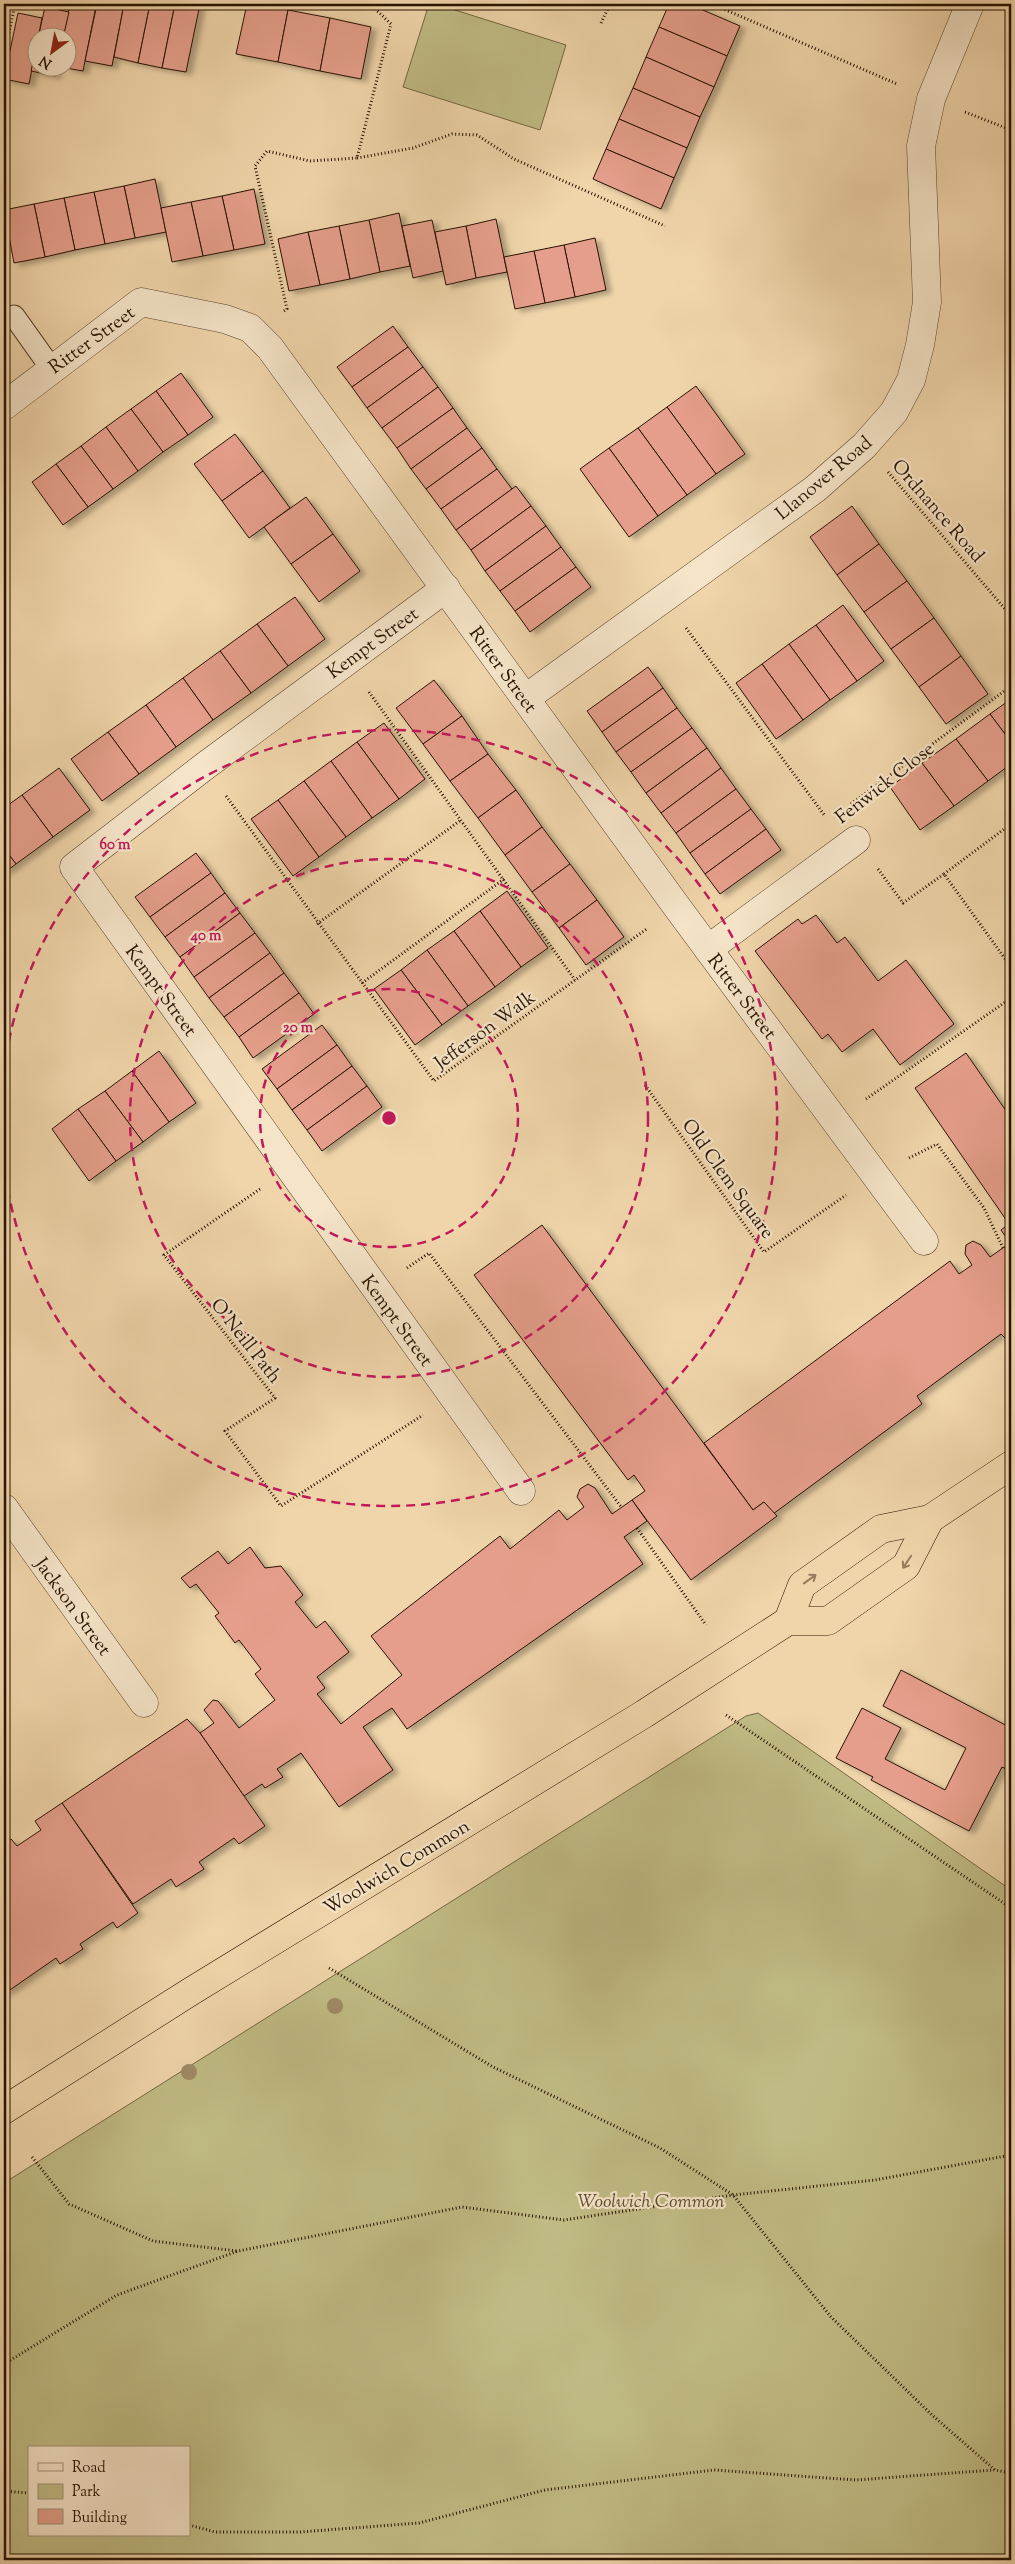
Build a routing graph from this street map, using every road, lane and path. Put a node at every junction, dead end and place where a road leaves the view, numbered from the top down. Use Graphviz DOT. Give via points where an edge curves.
graph roads {
  1 [pos="16,4"];
  2 [pos="370,4"];
  3 [pos="610,4"];
  4 [pos="712,4"];
  5 [pos="970,4"];
  6 [pos="602,23"];
  7 [pos="4,57"];
  8 [pos="931,99"];
  9 [pos="1011,130"];
  10 [pos="357,158"];
  11 [pos="665,226"];
  12 [pos="281,282"];
  13 [pos="14,316"];
  14 [pos="51,368"];
  15 [pos="4,406"];
  16 [pos="864,446"];
  17 [pos="446,588"];
  18 [pos="664,598"];
  19 [pos="1011,616"];
  20 [pos="346,661"];
  21 [pos="1011,686"];
  22 [pos="526,698"];
  23 [pos="205,766"];
  24 [pos="461,820"];
  25 [pos="828,821"];
  26 [pos="1011,824"];
  27 [pos="856,840"];
  28 [pos="944,874"];
  29 [pos="504,879"];
  30 [pos="677,907"];
  31 [pos="317,924"];
  32 [pos="708,949"];
  33 [pos="1011,966"];
  34 [pos="575,980"];
  35 [pos="362,984"];
  36 [pos="1011,998"];
  37 [pos="645,1085"];
  38 [pos="836,1119"];
  39 [pos="290,1168"];
  40 [pos="876,1174"];
  41 [pos="924,1241"];
  42 [pos="1003,1248"];
  43 [pos="376,1290"];
  44 [pos="453,1396"];
  45 [pos="1011,1465"];
  46 [pos="520,1491"];
  47 [pos="4,1508"];
  48 [pos="622,1508"];
  49 [pos="930,1519"];
  50 [pos="637,1528"];
  51 [pos="788,1621"];
  52 [pos="706,1625"];
  53 [pos="144,1703"];
  54 [pos="726,1715"];
  55 [pos="1011,1908"];
  56 [pos="329,1968"];
  57 [pos="4,2110"];
  58 [pos="1011,2154"];
  59 [pos="32,2157"];
  60 [pos="733,2195"];
  61 [pos="238,2251"];
  62 [pos="4,2364"];
  63 [pos="995,2470"];
  64 [pos="1011,2473"];
  65 [pos="4,2491"];
  66 [pos="28,2493"];
  67 [pos="190,2525"];
  1 -- 7 [label="path"];
  2 -- 10 [label="path" via="391,24"];
  3 -- 6 [label="path"];
  4 -- 8 [label="path"];
  5 -- 8 [label="street, Llanover Road"];
  8 -- 9 [label="path"];
  8 -- 16 [label="street, Llanover Road" via="921,146 927,302 920,345 911,380 894,412"];
  10 -- 11 [label="path" via="413,148 452,134 477,135 514,159"];
  10 -- 12 [label="path" via="310,161 267,151 255,166"];
  13 -- 14 [label="lane"];
  14 -- 15 [label="street, Ritter Street"];
  14 -- 17 [label="street, Ritter Street" via="141,302 224,319 250,328 270,348"];
  16 -- 18 [label="street, Llanover Road" via="814,490"];
  16 -- 19 [label="path, Ordnance Road"];
  17 -- 20 [label="street, Kempt Street"];
  17 -- 22 [label="street, Ritter Street"];
  18 -- 22 [label="street, Llanover Road"];
  18 -- 25 [label="path"];
  20 -- 23 [label="street, Kempt Street"];
  20 -- 24 [label="path"];
  21 -- 25 [label="path, Fenwick Close"];
  22 -- 30 [label="street, Ritter Street"];
  23 -- 31 [label="path, Jefferson Walk"];
  23 -- 39 [label="street, Kempt Street" via="74,868"];
  24 -- 29 [label="path"];
  24 -- 31 [label="path"];
  25 -- 27 [label="path, Fenwick Close"];
  26 -- 28 [label="path"];
  27 -- 28 [label="path" via="903,903"];
  27 -- 32 [label="street, Fenwick Close"];
  28 -- 33 [label="path"];
  29 -- 34 [label="path"];
  29 -- 35 [label="path"];
  30 -- 32 [label="street, Ritter Street"];
  30 -- 34 [label="path, Jefferson Walk"];
  31 -- 35 [label="path, Jefferson Walk"];
  32 -- 38 [label="street, Ritter Street"];
  34 -- 35 [label="path, Jefferson Walk" via="434,1081"];
  36 -- 38 [label="path"];
  37 -- 40 [label="path, Old Clem Square" via="764,1252"];
  38 -- 40 [label="street, Ritter Street"];
  39 -- 43 [label="street, Kempt Street"];
  39 -- 44 [label="path, O'Neill Path" via="164,1255 274,1398 225,1431 281,1506"];
  40 -- 41 [label="street, Ritter Street"];
  40 -- 42 [label="path" via="937,1144 984,1208"];
  43 -- 44 [label="street, Kempt Street"];
  43 -- 48 [label="path" via="429,1252"];
  44 -- 46 [label="street, Kempt Street"];
  45 -- 49 [label="highway"];
  47 -- 53 [label="street, Jackson Street"];
  51 -- 49 [label="highway, one-way" via="802,1585 817,1574 880,1529"];
  49 -- 51 [label="highway, one-way" via="906,1566 828,1622"];
  50 -- 52 [label="path"];
  51 -- 57 [label="highway, Woolwich Common" via="644,1714"];
  54 -- 55 [label="path"];
  56 -- 60 [label="path" via="493,2067 660,2148"];
  58 -- 60 [label="path" via="875,2180"];
  59 -- 61 [label="path" via="70,2204 153,2241"];
  60 -- 61 [label="path" via="564,2220 462,2208"];
  60 -- 63 [label="path" via="831,2317 932,2415"];
  61 -- 62 [label="path" via="118,2295"];
  63 -- 64 [label="path"];
  63 -- 67 [label="path" via="856,2480 714,2470 545,2490 420,2523 300,2532 215,2532"];
  65 -- 66 [label="path"];
}
